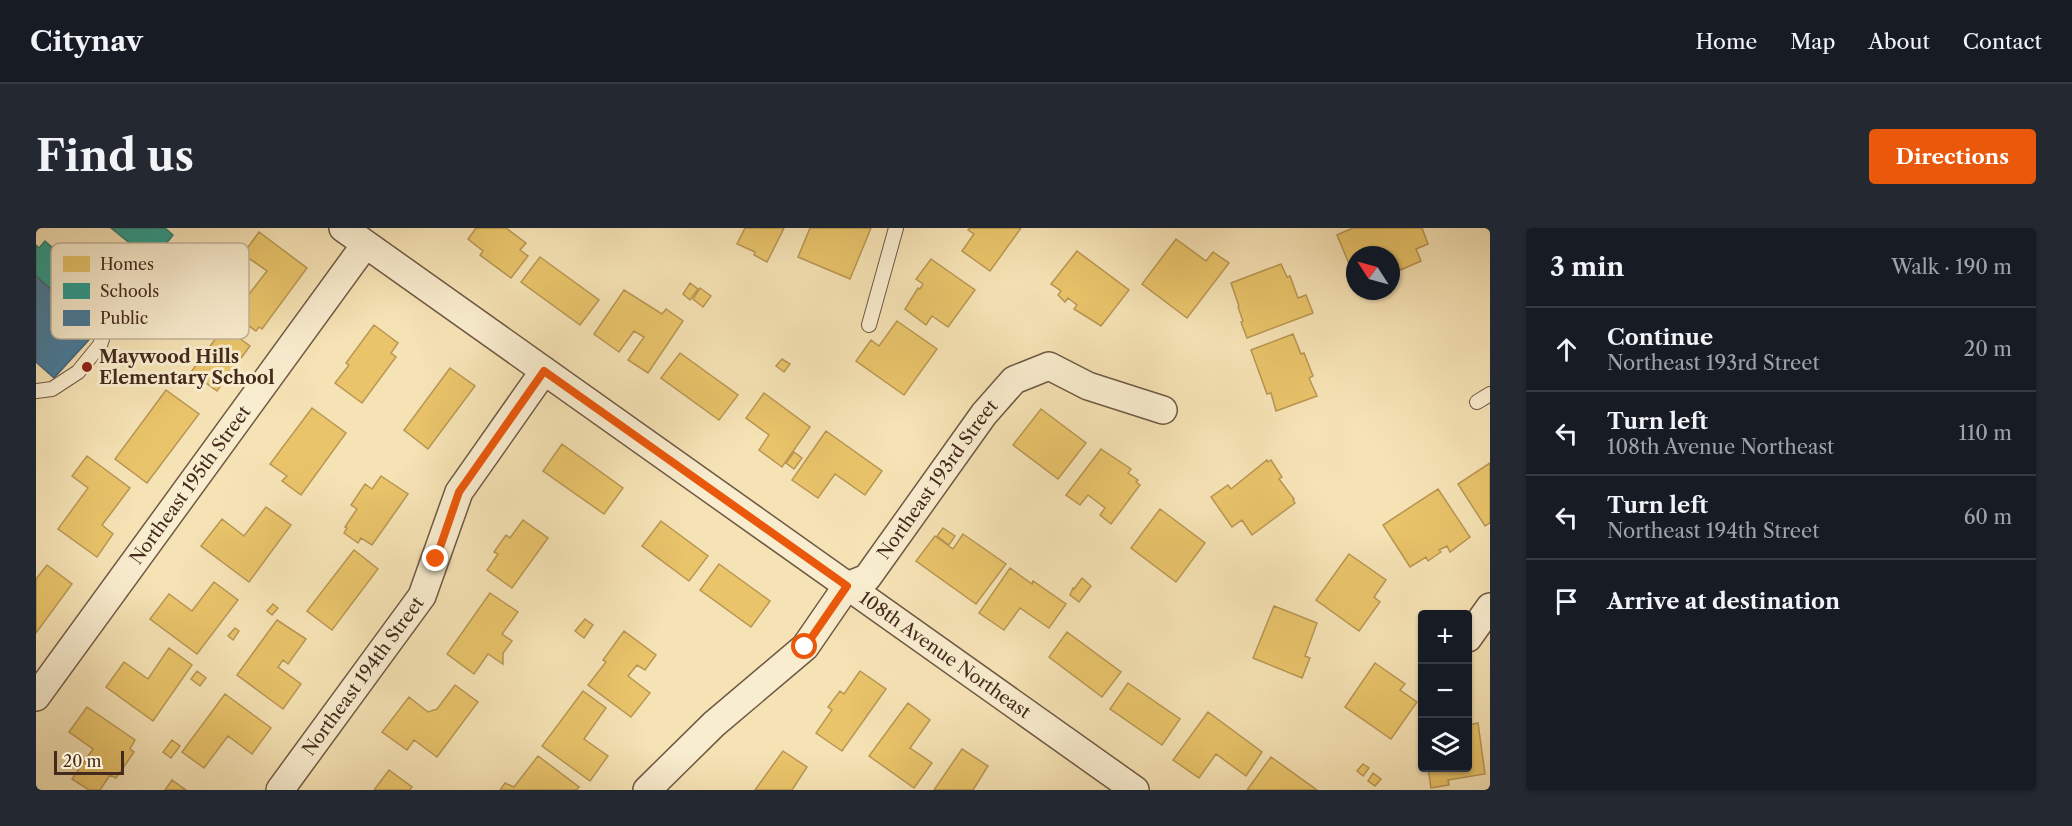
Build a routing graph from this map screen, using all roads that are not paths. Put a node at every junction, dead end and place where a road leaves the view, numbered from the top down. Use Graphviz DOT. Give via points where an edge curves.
graph roads {
  1 [pos="343,228"];
  2 [pos="896,228"];
  3 [pos="365,245"];
  4 [pos="869,325"];
  5 [pos="102,339"];
  6 [pos="544,371"];
  7 [pos="36,391"];
  8 [pos="1490,394"];
  9 [pos="1477,402"];
  10 [pos="1163,410"];
  11 [pos="847,586"];
  12 [pos="1490,607"];
  13 [pos="1472,632"];
  14 [pos="36,697"];
  15 [pos="280,790"];
  16 [pos="647,790"];
  17 [pos="1135,790"];
  1 -- 3 [label="street, 108th Avenue Northeast"];
  2 -- 4 [label="lane"];
  3 -- 6 [label="street, 108th Avenue Northeast"];
  3 -- 14 [label="street, Northeast 195th Street"];
  5 -- 7 [label="lane" via="78,372 52,389"];
  6 -- 11 [label="street, 108th Avenue Northeast"];
  6 -- 15 [label="street, Northeast 194th Street" via="459,492 422,597"];
  8 -- 9 [label="lane"];
  10 -- 11 [label="street, Northeast 193rd Street" via="1088,386 1049,366 1014,380 984,414 867,578"];
  11 -- 16 [label="street, Northeast 193rd Street" via="805,647 714,724"];
  11 -- 17 [label="street, 108th Avenue Northeast"];
  12 -- 13 [label="street"];
}
